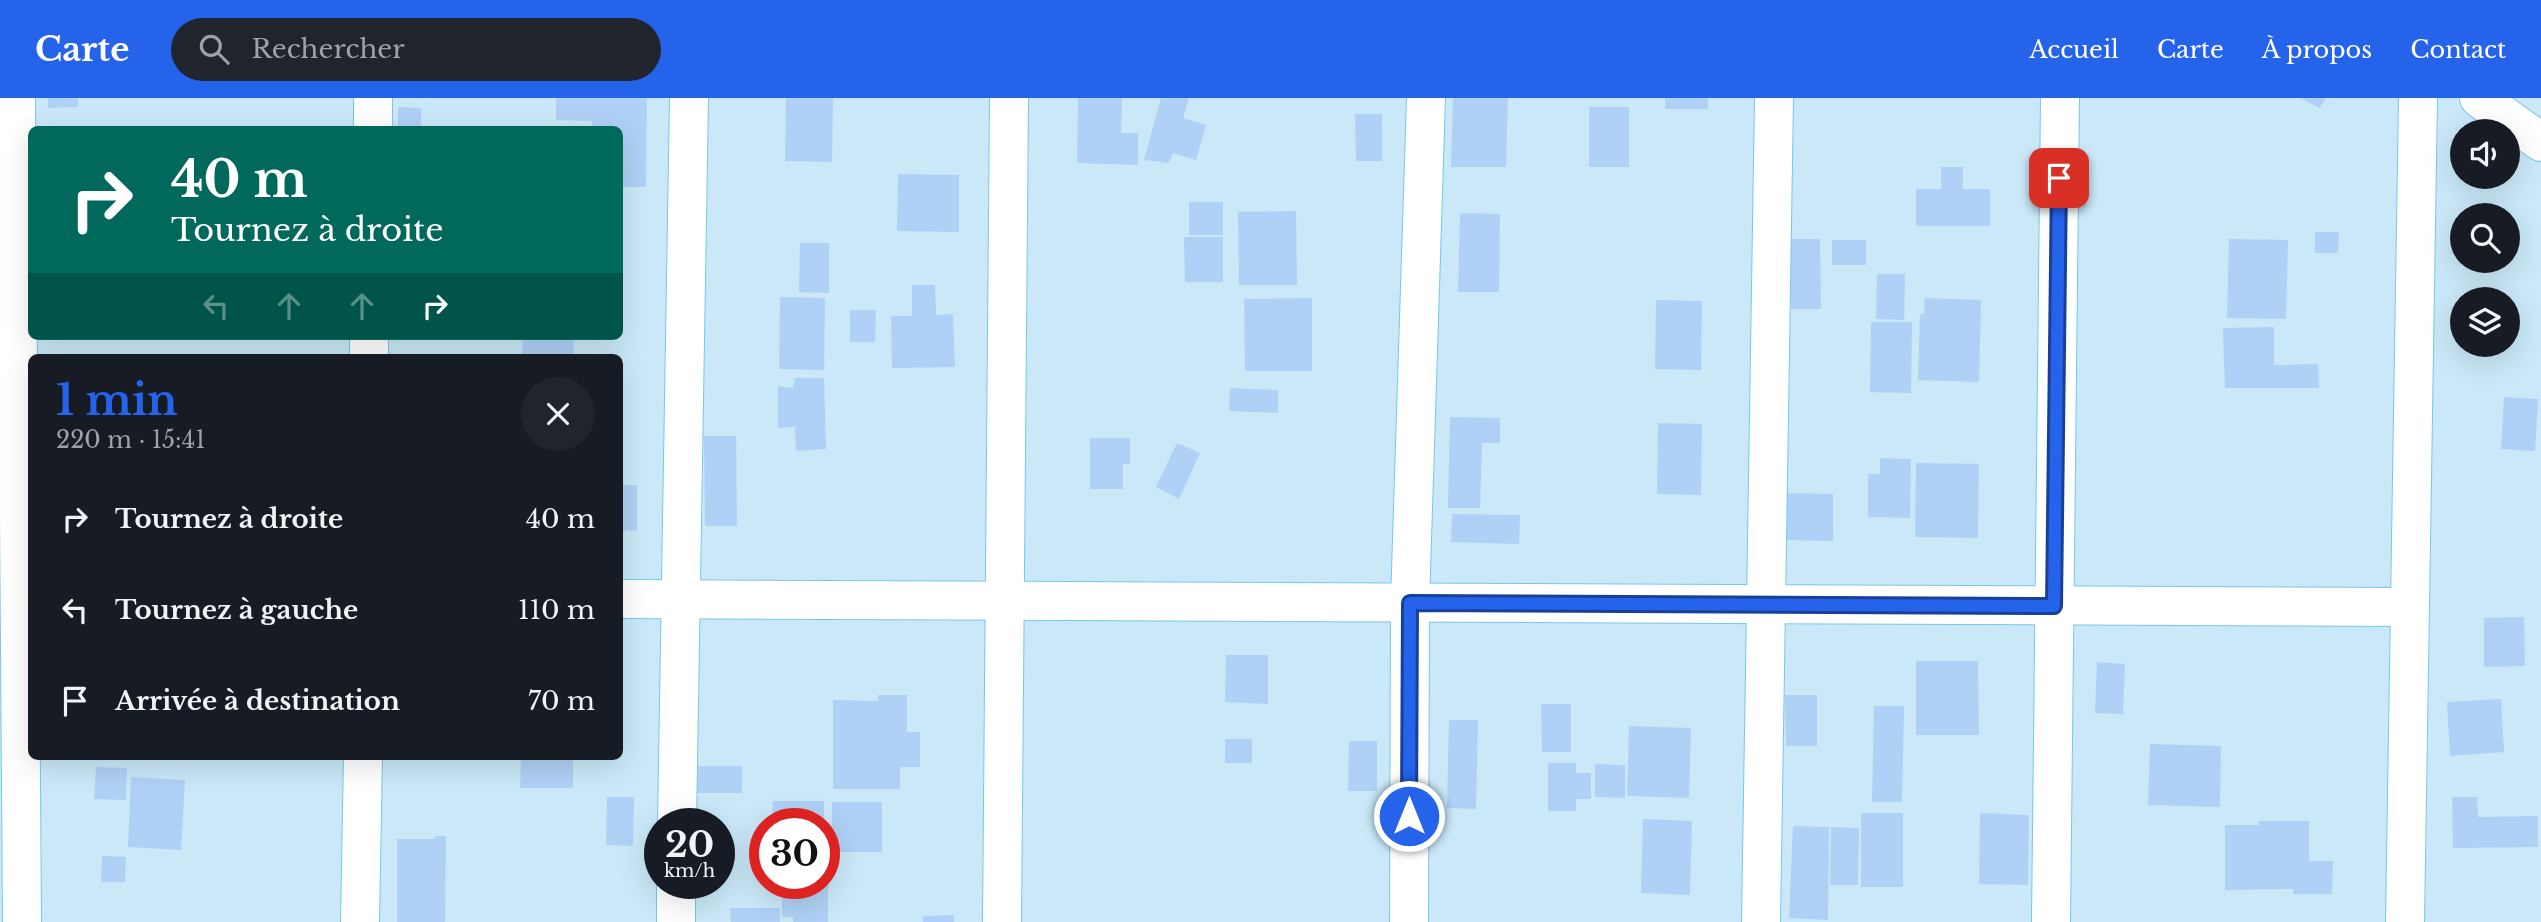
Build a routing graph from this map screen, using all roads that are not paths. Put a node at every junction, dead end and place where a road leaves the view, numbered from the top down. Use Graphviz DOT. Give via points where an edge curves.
graph roads {
  1 [pos="16,98"];
  2 [pos="373,98"];
  3 [pos="689,98"];
  4 [pos="1009,98"];
  5 [pos="1426,98"];
  6 [pos="1774,98"];
  7 [pos="2060,98"];
  8 [pos="2418,98"];
  9 [pos="2479,98"];
  10 [pos="373,126"];
  11 [pos="2541,142"];
  12 [pos="17,596"];
  13 [pos="623,599"];
  14 [pos="681,600"];
  15 [pos="1005,601"];
  16 [pos="1410,603"];
  17 [pos="1766,605"];
  18 [pos="2054,606"];
  19 [pos="2410,607"];
  20 [pos="363,760"];
  21 [pos="677,808"];
  22 [pos="676,899"];
  23 [pos="22,922"];
  24 [pos="360,922"];
  25 [pos="676,922"];
  26 [pos="1002,922"];
  27 [pos="1409,922"];
  28 [pos="1761,922"];
  29 [pos="2051,922"];
  30 [pos="2405,922"];
  1 -- 12 [label="street"];
  2 -- 10 [label="street"];
  3 -- 14 [label="street"];
  4 -- 15 [label="street"];
  5 -- 16 [label="street"];
  6 -- 17 [label="street"];
  7 -- 18 [label="street"];
  8 -- 19 [label="street"];
  9 -- 11 [label="street"];
  12 -- 23 [label="street"];
  13 -- 14 [label="street"];
  14 -- 15 [label="street"];
  14 -- 21 [label="street"];
  15 -- 16 [label="street"];
  15 -- 26 [label="street"];
  16 -- 17 [label="street"];
  16 -- 27 [label="street"];
  17 -- 18 [label="street"];
  17 -- 28 [label="street"];
  18 -- 19 [label="street"];
  18 -- 29 [label="street"];
  19 -- 30 [label="street"];
  20 -- 24 [label="street"];
  22 -- 25 [label="street"];
}
